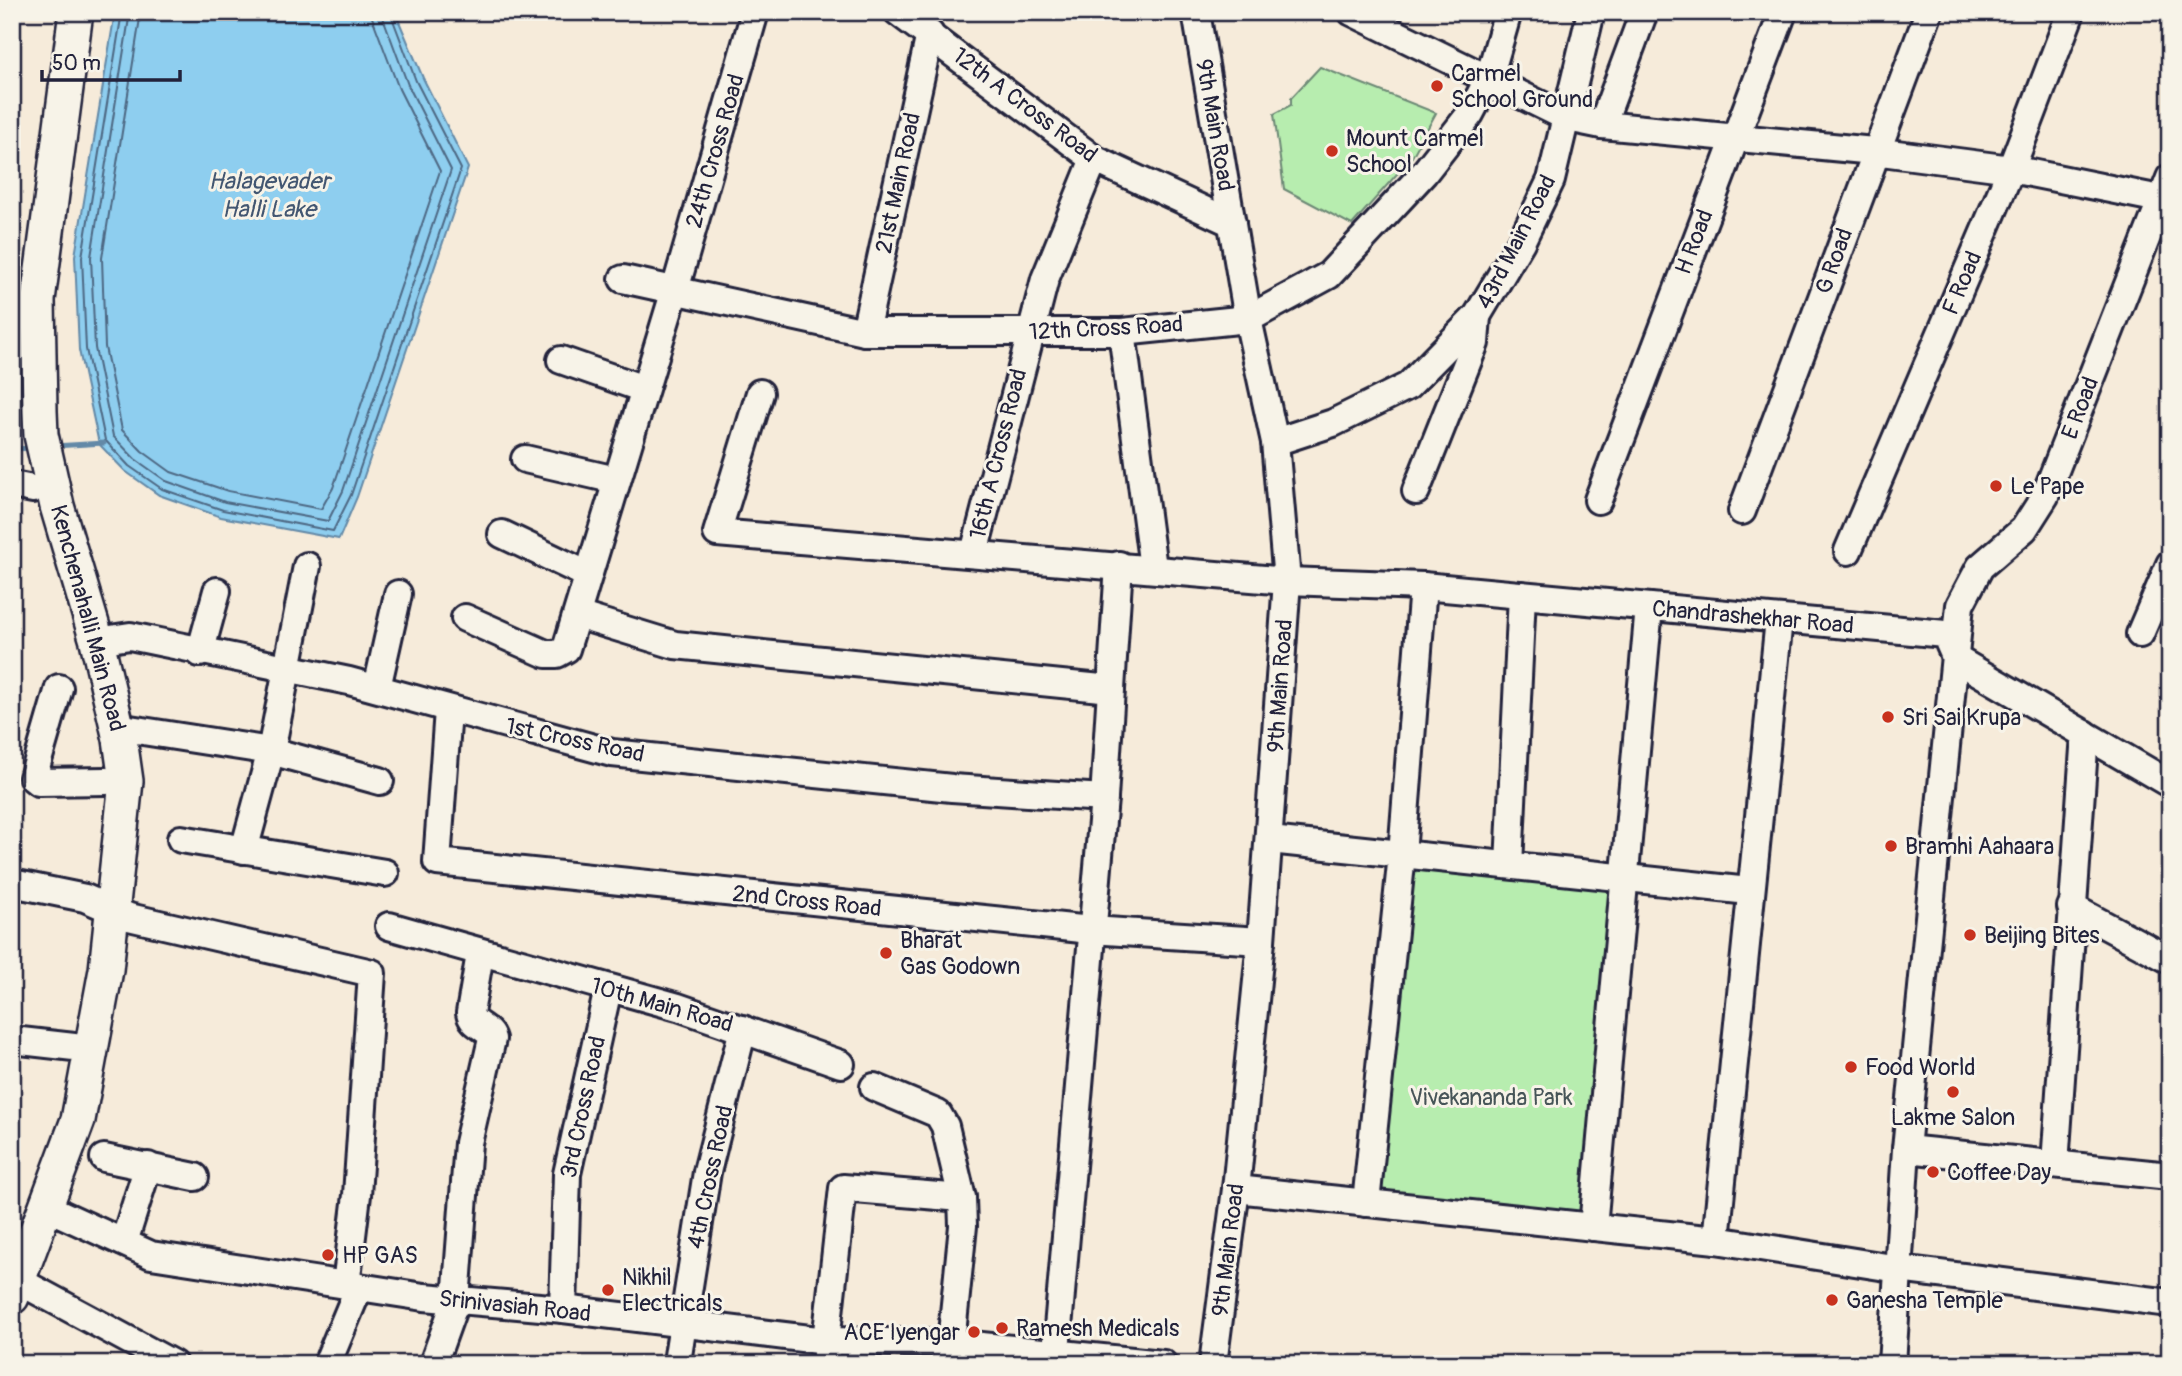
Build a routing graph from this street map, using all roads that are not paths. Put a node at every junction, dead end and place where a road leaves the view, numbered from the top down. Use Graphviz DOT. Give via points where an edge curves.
graph roads {
  1 [pos="56,12"];
  2 [pos="76,12"];
  3 [pos="755,12"];
  4 [pos="898,12"];
  5 [pos="1196,12"];
  6 [pos="1352,12"];
  7 [pos="1508,12"];
  8 [pos="1591,12"];
  9 [pos="1644,12"];
  10 [pos="1783,12"];
  11 [pos="1929,12"];
  12 [pos="2071,12"];
  13 [pos="930,34"];
  14 [pos="1489,78"];
  15 [pos="1568,118"];
  16 [pos="1602,125"];
  17 [pos="1733,139"];
  18 [pos="1874,151"];
  19 [pos="1094,159"];
  20 [pos="2011,169"];
  21 [pos="2167,192"];
  22 [pos="1232,223"];
  23 [pos="623,279"];
  24 [pos="675,290"];
  25 [pos="1477,316"];
  26 [pos="1248,319"];
  27 [pos="865,332"];
  28 [pos="1028,332"];
  29 [pos="1122,332"];
  30 [pos="561,360"];
  31 [pos="645,389"];
  32 [pos="760,393"];
  33 [pos="1275,442"];
  34 [pos="525,459"];
  35 [pos="31,462"];
  36 [pos="617,480"];
  37 [pos="1416,491"];
  38 [pos="1598,500"];
  39 [pos="1742,511"];
  40 [pos="502,534"];
  41 [pos="1847,551"];
  42 [pos="974,553"];
  43 [pos="2170,564"];
  44 [pos="1119,565"];
  45 [pos="307,566"];
  46 [pos="1153,568"];
  47 [pos="587,575"];
  48 [pos="1287,580"];
  49 [pos="1423,586"];
  50 [pos="217,591"];
  51 [pos="398,594"];
  52 [pos="1522,595"];
  53 [pos="1648,607"];
  54 [pos="577,615"];
  55 [pos="465,618"];
  56 [pos="1779,619"];
  57 [pos="2140,634"];
  58 [pos="97,641"];
  59 [pos="200,653"];
  60 [pos="1956,659"];
  61 [pos="285,669"];
  62 [pos="59,688"];
  63 [pos="377,688"];
  64 [pos="1111,689"];
  65 [pos="448,710"];
  66 [pos="117,727"];
  67 [pos="2085,734"];
  68 [pos="271,751"];
  69 [pos="106,781"];
  70 [pos="380,781"];
  71 [pos="2170,784"];
  72 [pos="1104,798"];
  73 [pos="181,839"];
  74 [pos="1270,840"];
  75 [pos="244,850"];
  76 [pos="1402,854"];
  77 [pos="1509,865"];
  78 [pos="385,873"];
  79 [pos="1625,878"];
  80 [pos="12,883"];
  81 [pos="1749,891"];
  82 [pos="103,906"];
  83 [pos="2071,907"];
  84 [pos="389,926"];
  85 [pos="1091,930"];
  86 [pos="1261,941"];
  87 [pos="480,954"];
  88 [pos="2170,960"];
  89 [pos="608,989"];
  90 [pos="743,1029"];
  91 [pos="12,1040"];
  92 [pos="74,1047"];
  93 [pos="841,1063"];
  94 [pos="874,1087"];
  95 [pos="1906,1149"];
  96 [pos="104,1158"];
  97 [pos="2055,1164"];
  98 [pos="148,1166"];
  99 [pos="2170,1176"];
  100 [pos="195,1177"];
  101 [pos="1236,1189"];
  102 [pos="962,1198"];
  103 [pos="1366,1203"];
  104 [pos="46,1207"];
  105 [pos="1593,1227"];
  106 [pos="1716,1240"];
  107 [pos="124,1242"];
  108 [pos="12,1244"];
  109 [pos="1899,1269"];
  110 [pos="353,1286"];
  111 [pos="15,1289"];
  112 [pos="456,1300"];
  113 [pos="2170,1303"];
  114 [pos="563,1309"];
  115 [pos="682,1326"];
  116 [pos="1056,1351"];
  117 [pos="826,1352"];
  118 [pos="952,1353"];
  119 [pos="1025,1357"];
  120 [pos="677,1362"];
  121 [pos="1154,1363"];
  122 [pos="173,1364"];
  123 [pos="327,1364"];
  124 [pos="433,1364"];
  125 [pos="1213,1364"];
  126 [pos="1892,1364"];
  1 -- 35 [label="main road, Kenchenahalli Main Road" via="19,298"];
  2 -- 35 [label="main road, Kenchenahalli Main Road" via="38,300"];
  3 -- 24 [label="street, 24th Cross Road"];
  4 -- 13 [label="street, 12th A Cross Road"];
  5 -- 22 [label="street, 9th Main Road"];
  6 -- 14 [label="street"];
  7 -- 14 [label="street, 12th Cross Road"];
  8 -- 15 [label="street, 43rd Main Road"];
  9 -- 16 [label="street"];
  10 -- 17 [label="street, H Road"];
  11 -- 18 [label="street, G Road"];
  12 -- 20 [label="street, F Road"];
  13 -- 19 [label="street, 12th A Cross Road"];
  13 -- 27 [label="street, 21st Main Road"];
  14 -- 15 [label="street"];
  14 -- 26 [label="street, 12th Cross Road" via="1470,114 1424,173 1329,275"];
  15 -- 16 [label="street"];
  15 -- 25 [label="street, 43rd Main Road" via="1551,180"];
  16 -- 17 [label="street"];
  17 -- 18 [label="street"];
  17 -- 38 [label="street, H Road"];
  18 -- 20 [label="street"];
  18 -- 39 [label="street, G Road"];
  19 -- 22 [label="street, 12th A Cross Road"];
  19 -- 28 [label="street, 16th A Cross Road"];
  20 -- 21 [label="street"];
  20 -- 41 [label="street, F Road"];
  21 -- 60 [label="street, E Road" via="2045,496 2024,529 1980,567 1960,604"];
  22 -- 26 [label="street, 9th Main Road"];
  23 -- 24 [label="street, 12th Cross Road"];
  24 -- 27 [label="street, 12th Cross Road"];
  24 -- 31 [label="street, 24th Cross Road"];
  25 -- 33 [label="street, 43rd Main Road" via="1408,386 1333,423"];
  25 -- 37 [label="street" via="1475,343"];
  26 -- 29 [label="street, 12th Cross Road"];
  26 -- 33 [label="street, 9th Main Road"];
  27 -- 28 [label="street, 12th Cross Road"];
  28 -- 29 [label="street, 12th Cross Road"];
  28 -- 42 [label="street, 16th A Cross Road"];
  29 -- 46 [label="street"];
  30 -- 31 [label="street"];
  31 -- 36 [label="street, 24th Cross Road"];
  32 -- 42 [label="street, Chandrashekhar Road" via="717,533"];
  33 -- 48 [label="street, 9th Main Road"];
  34 -- 36 [label="street"];
  35 -- 58 [label="main road, Kenchenahalli Main Road" via="57,506"];
  35 -- 69 [label="main road, Kenchenahalli Main Road" via="79,646"];
  36 -- 47 [label="street, 24th Cross Road"];
  40 -- 47 [label="street"];
  42 -- 44 [label="street, Chandrashekhar Road"];
  43 -- 57 [label="street"];
  44 -- 46 [label="street, Chandrashekhar Road"];
  44 -- 64 [label="street"];
  45 -- 61 [label="street"];
  46 -- 48 [label="street, Chandrashekhar Road"];
  47 -- 54 [label="street, 24th Cross Road"];
  48 -- 49 [label="street, Chandrashekhar Road"];
  48 -- 74 [label="street, 9th Main Road"];
  49 -- 52 [label="street, Chandrashekhar Road"];
  49 -- 76 [label="street"];
  50 -- 59 [label="street"];
  51 -- 63 [label="street"];
  52 -- 53 [label="street, Chandrashekhar Road"];
  52 -- 77 [label="street"];
  53 -- 56 [label="street, Chandrashekhar Road"];
  53 -- 79 [label="street"];
  54 -- 55 [label="street, 24th Cross Road" via="565,649 557,654 546,654"];
  54 -- 64 [label="street" via="675,645"];
  56 -- 60 [label="street, Chandrashekhar Road" via="1945,634"];
  56 -- 81 [label="street"];
  58 -- 59 [label="street, 1st Cross Road" via="130,636"];
  58 -- 66 [label="main road, Kenchenahalli Main Road"];
  59 -- 61 [label="street, 1st Cross Road"];
  60 -- 67 [label="street, Chandrashekhar Road"];
  60 -- 95 [label="street, E Road"];
  61 -- 63 [label="street, 1st Cross Road"];
  61 -- 68 [label="street"];
  62 -- 69 [label="street" via="33,778 38,782"];
  63 -- 65 [label="street, 1st Cross Road"];
  64 -- 72 [label="street"];
  65 -- 72 [label="street, 1st Cross Road" via="612,752 952,788"];
  65 -- 85 [label="street, 2nd Cross Road" via="437,862"];
  66 -- 68 [label="street"];
  66 -- 82 [label="main road, Kenchenahalli Main Road" via="126,781"];
  67 -- 71 [label="street, Chandrashekhar Road"];
  67 -- 83 [label="street"];
  68 -- 70 [label="street"];
  68 -- 75 [label="street"];
  69 -- 82 [label="main road, Kenchenahalli Main Road"];
  72 -- 85 [label="street"];
  73 -- 75 [label="street"];
  74 -- 76 [label="street"];
  74 -- 86 [label="street, 9th Main Road"];
  75 -- 78 [label="street"];
  76 -- 77 [label="street"];
  76 -- 103 [label="street"];
  77 -- 79 [label="street"];
  79 -- 81 [label="street"];
  79 -- 105 [label="street"];
  80 -- 82 [label="street"];
  81 -- 106 [label="street"];
  82 -- 92 [label="main road, Kenchenahalli Main Road"];
  82 -- 104 [label="main road, Kenchenahalli Main Road" via="93,1050 78,1120"];
  82 -- 110 [label="street" via="130,917 372,973"];
  83 -- 88 [label="street"];
  83 -- 97 [label="street"];
  84 -- 87 [label="street, 10th Main Road"];
  85 -- 86 [label="street, 2nd Cross Road"];
  85 -- 116 [label="street"];
  86 -- 101 [label="street, 9th Main Road"];
  87 -- 89 [label="street, 10th Main Road"];
  87 -- 112 [label="street" via="470,1013 492,1039 468,1143"];
  89 -- 90 [label="street, 10th Main Road"];
  89 -- 114 [label="street, 3rd Cross Road" via="567,1174"];
  90 -- 93 [label="street, 10th Main Road"];
  90 -- 115 [label="street, 4th Cross Road" via="707,1172"];
  91 -- 92 [label="street"];
  92 -- 108 [label="main road, Kenchenahalli Main Road" via="60,1115"];
  94 -- 102 [label="street" via="942,1118"];
  95 -- 97 [label="street"];
  95 -- 109 [label="street, E Road"];
  96 -- 98 [label="street"];
  97 -- 99 [label="street"];
  98 -- 100 [label="street"];
  98 -- 107 [label="street"];
  101 -- 103 [label="street"];
  101 -- 125 [label="street, 9th Main Road"];
  102 -- 117 [label="street" via="844,1188"];
  102 -- 118 [label="street"];
  103 -- 105 [label="street"];
  104 -- 107 [label="street, Srinivasiah Road"];
  104 -- 111 [label="main road, Kenchenahalli Main Road"];
  105 -- 106 [label="street"];
  106 -- 109 [label="street"];
  107 -- 110 [label="street, Srinivasiah Road" via="151,1255"];
  109 -- 113 [label="street"];
  109 -- 126 [label="street, E Road"];
  110 -- 112 [label="street, Srinivasiah Road"];
  110 -- 123 [label="street"];
  111 -- 122 [label="street"];
  112 -- 114 [label="street, Srinivasiah Road"];
  112 -- 124 [label="street"];
  114 -- 115 [label="street, Srinivasiah Road"];
  115 -- 117 [label="street, Srinivasiah Road"];
  115 -- 120 [label="street, 4th Cross Road"];
  116 -- 119 [label="street, Srinivasiah Road"];
  116 -- 121 [label="street, Srinivasiah Road"];
  117 -- 118 [label="street, Srinivasiah Road"];
  118 -- 119 [label="street, Srinivasiah Road"];
}
